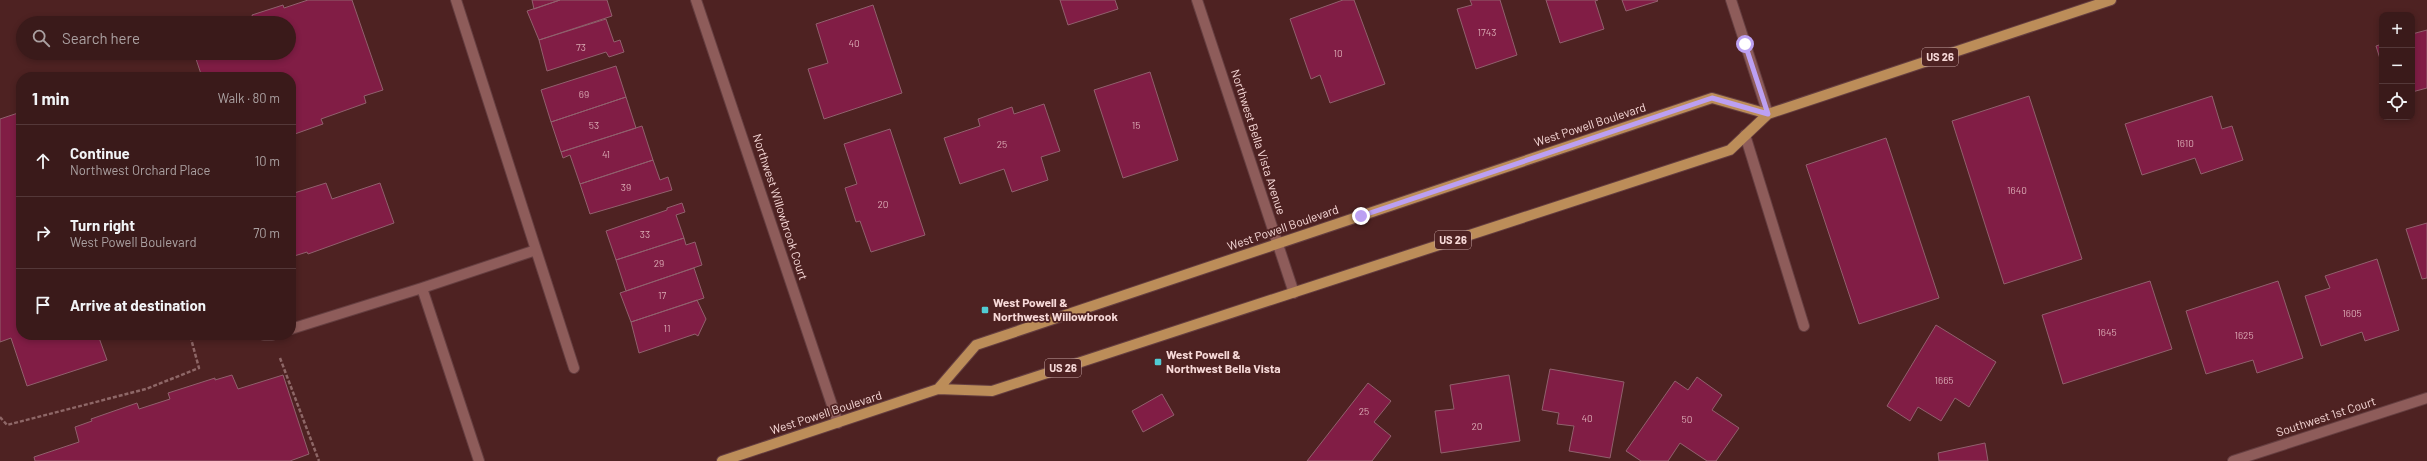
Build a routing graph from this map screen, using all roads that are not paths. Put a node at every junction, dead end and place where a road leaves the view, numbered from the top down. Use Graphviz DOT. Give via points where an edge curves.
graph roads {
  1 [pos="456,0"];
  2 [pos="696,0"];
  3 [pos="1197,0"];
  4 [pos="1731,0"];
  5 [pos="2111,0"];
  6 [pos="1768,114"];
  7 [pos="1745,135"];
  8 [pos="1278,244"];
  9 [pos="536,250"];
  10 [pos="422,288"];
  11 [pos="1294,293"];
  12 [pos="1804,326"];
  13 [pos="296,327"];
  14 [pos="574,368"];
  15 [pos="938,389"];
  16 [pos="2427,398"];
  17 [pos="838,423"];
  18 [pos="479,461"];
  19 [pos="722,461"];
  20 [pos="2233,461"];
  1 -- 9 [label="street"];
  2 -- 17 [label="street, Northwest Willowbrook Court"];
  3 -- 8 [label="street, Northwest Bella Vista Avenue"];
  4 -- 6 [label="street"];
  5 -- 6 [label="main road, West Powell Boulevard / US 26"];
  6 -- 7 [label="main road, West Powell Boulevard / US 26"];
  6 -- 8 [label="main road, West Powell Boulevard" via="1712,98"];
  7 -- 11 [label="main road, West Powell Boulevard / US 26" via="1730,150"];
  7 -- 12 [label="street"];
  8 -- 11 [label="street, Northwest Bella Vista Avenue"];
  8 -- 15 [label="main road, West Powell Boulevard" via="976,345"];
  9 -- 10 [label="street"];
  9 -- 14 [label="street"];
  10 -- 13 [label="street"];
  10 -- 18 [label="street"];
  11 -- 15 [label="main road, West Powell Boulevard / US 26" via="992,392"];
  15 -- 17 [label="main road, West Powell Boulevard / US 26"];
  16 -- 20 [label="street, Southwest 1st Court"];
  17 -- 19 [label="main road, West Powell Boulevard / US 26"];
}
